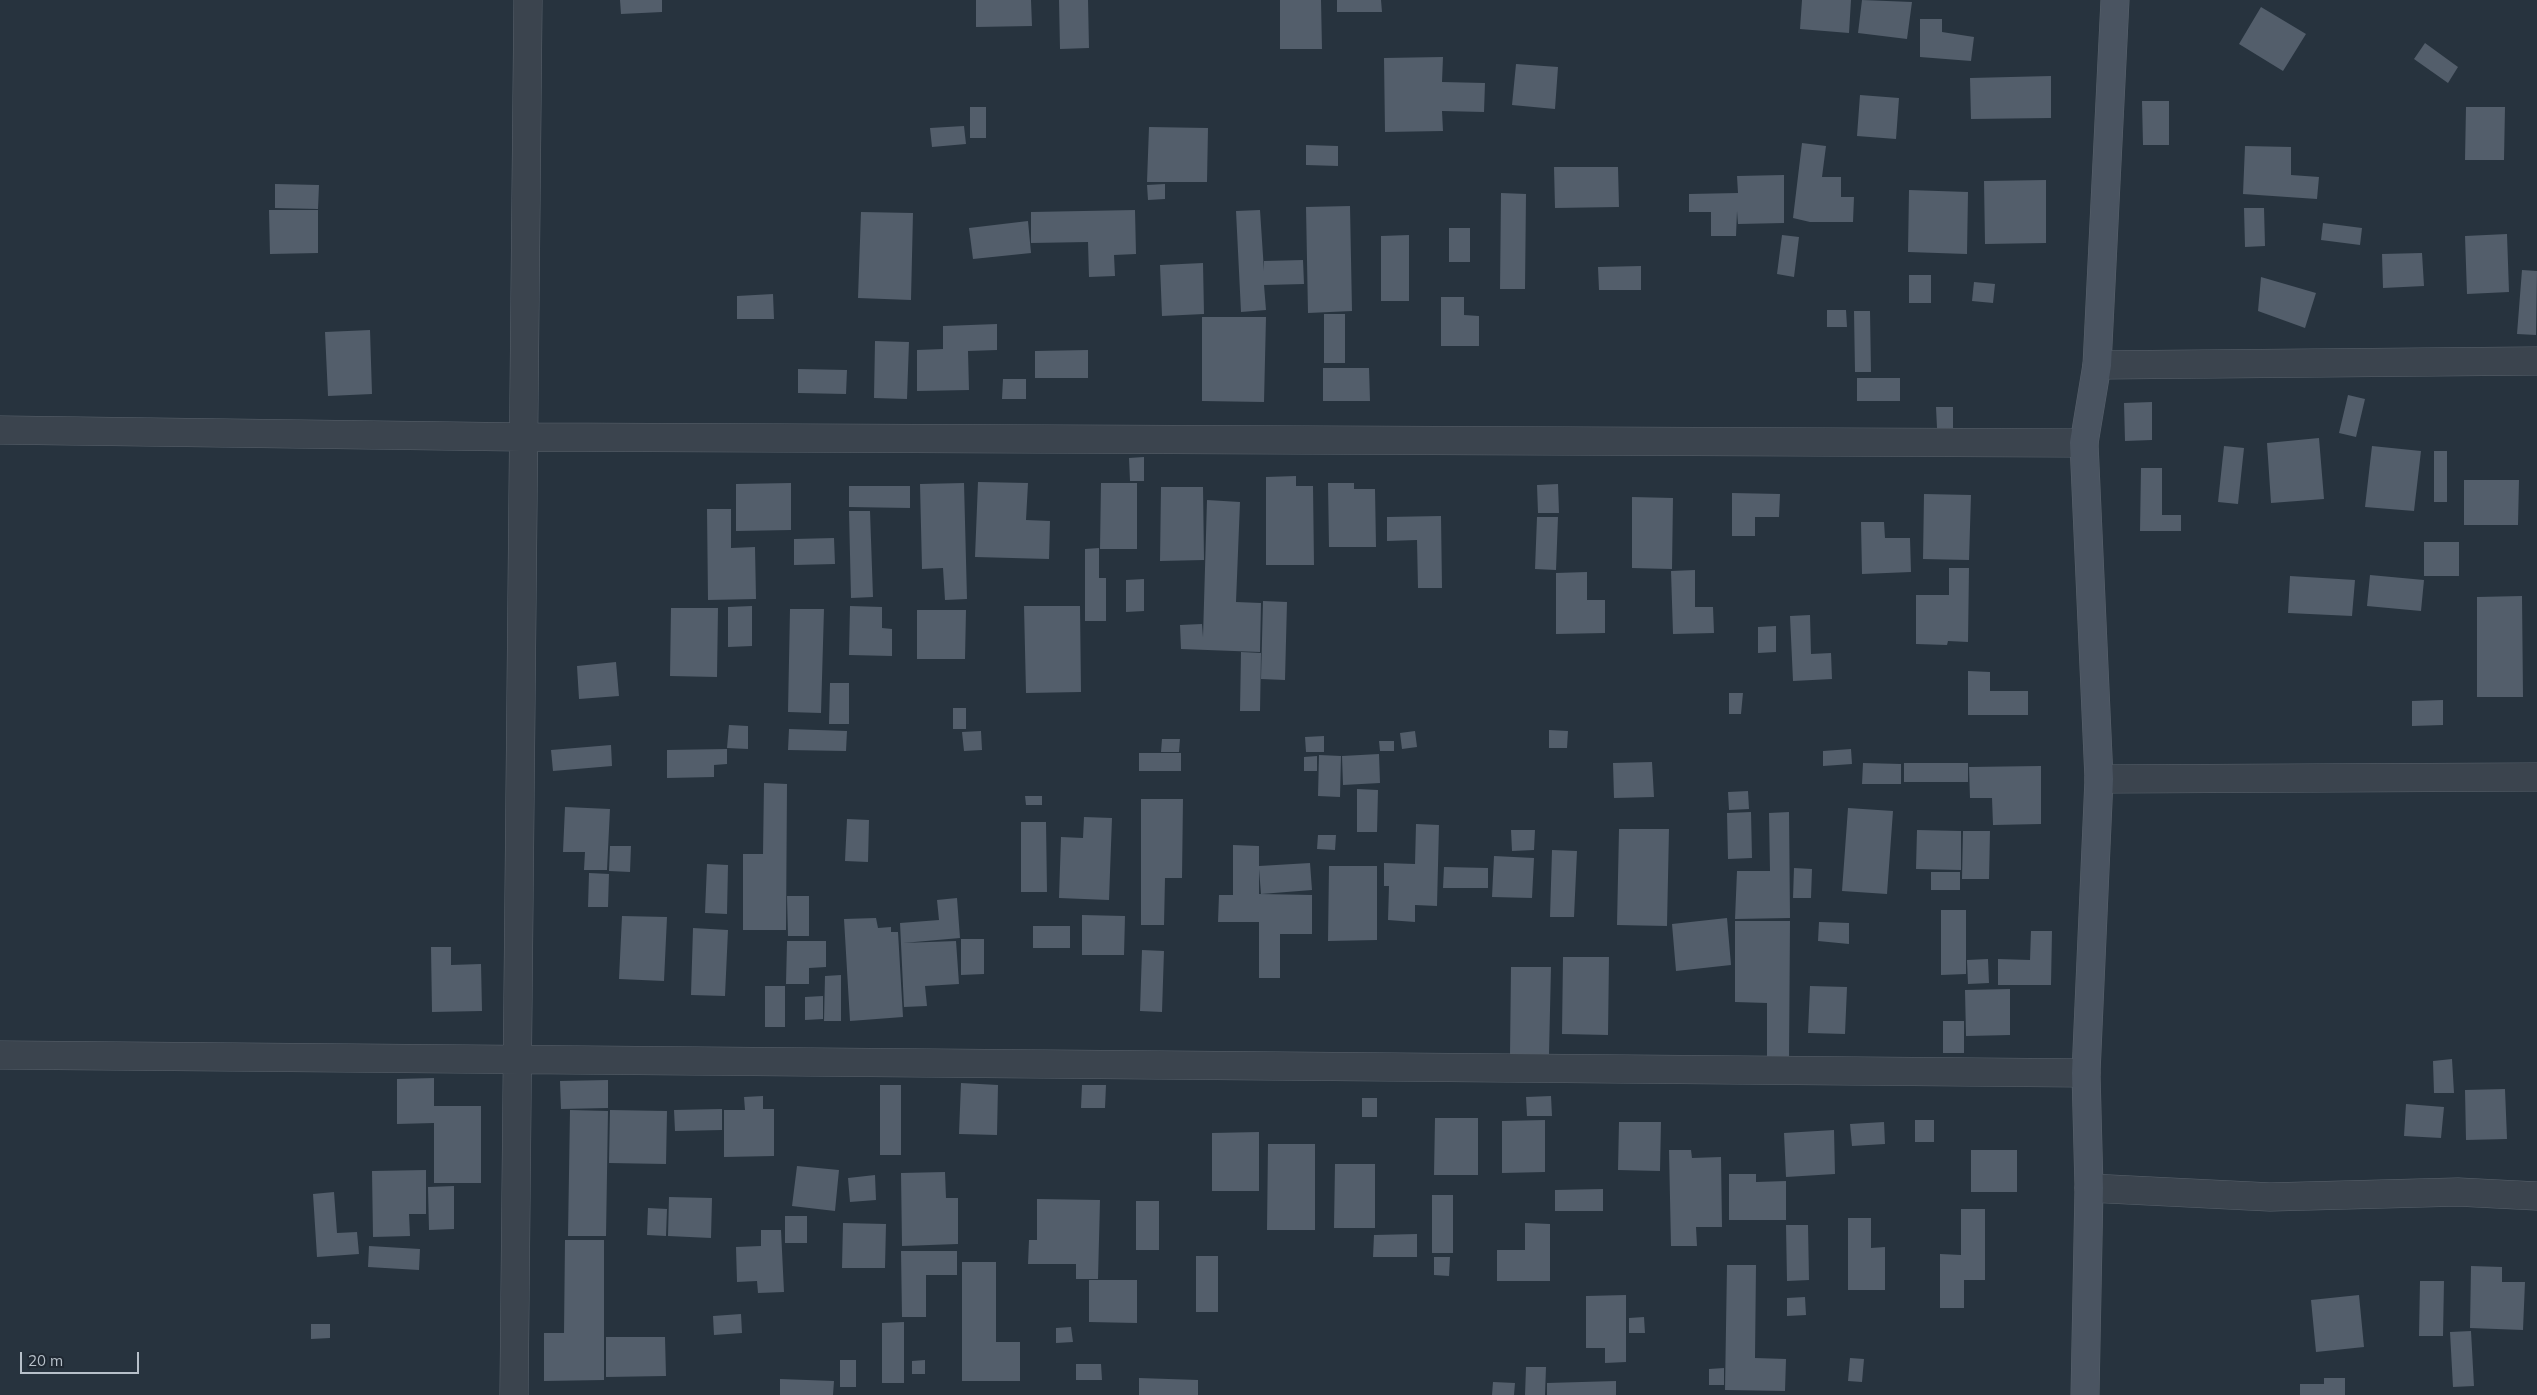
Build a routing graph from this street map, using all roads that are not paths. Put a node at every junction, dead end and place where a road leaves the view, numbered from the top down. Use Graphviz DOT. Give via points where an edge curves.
graph roads {
  1 [pos="528,0"];
  2 [pos="2115,0"];
  3 [pos="2537,361"];
  4 [pos="2097,365"];
  5 [pos="0,430"];
  6 [pos="522,437"];
  7 [pos="2084,443"];
  8 [pos="2537,777"];
  9 [pos="2099,779"];
  10 [pos="0,1055"];
  11 [pos="518,1060"];
  12 [pos="2086,1073"];
  13 [pos="2089,1188"];
  14 [pos="2537,1196"];
  15 [pos="514,1395"];
  16 [pos="2085,1395"];
  1 -- 6 [label="street"];
  2 -- 4 [label="street"];
  3 -- 4 [label="street"];
  4 -- 7 [label="street"];
  5 -- 6 [label="street"];
  6 -- 7 [label="street"];
  6 -- 11 [label="street"];
  7 -- 9 [label="street"];
  8 -- 9 [label="street"];
  9 -- 12 [label="street"];
  10 -- 11 [label="street"];
  11 -- 12 [label="street"];
  11 -- 15 [label="street"];
  12 -- 13 [label="street"];
  13 -- 14 [label="street" via="2270,1197 2458,1192"];
  13 -- 16 [label="street"];
}
